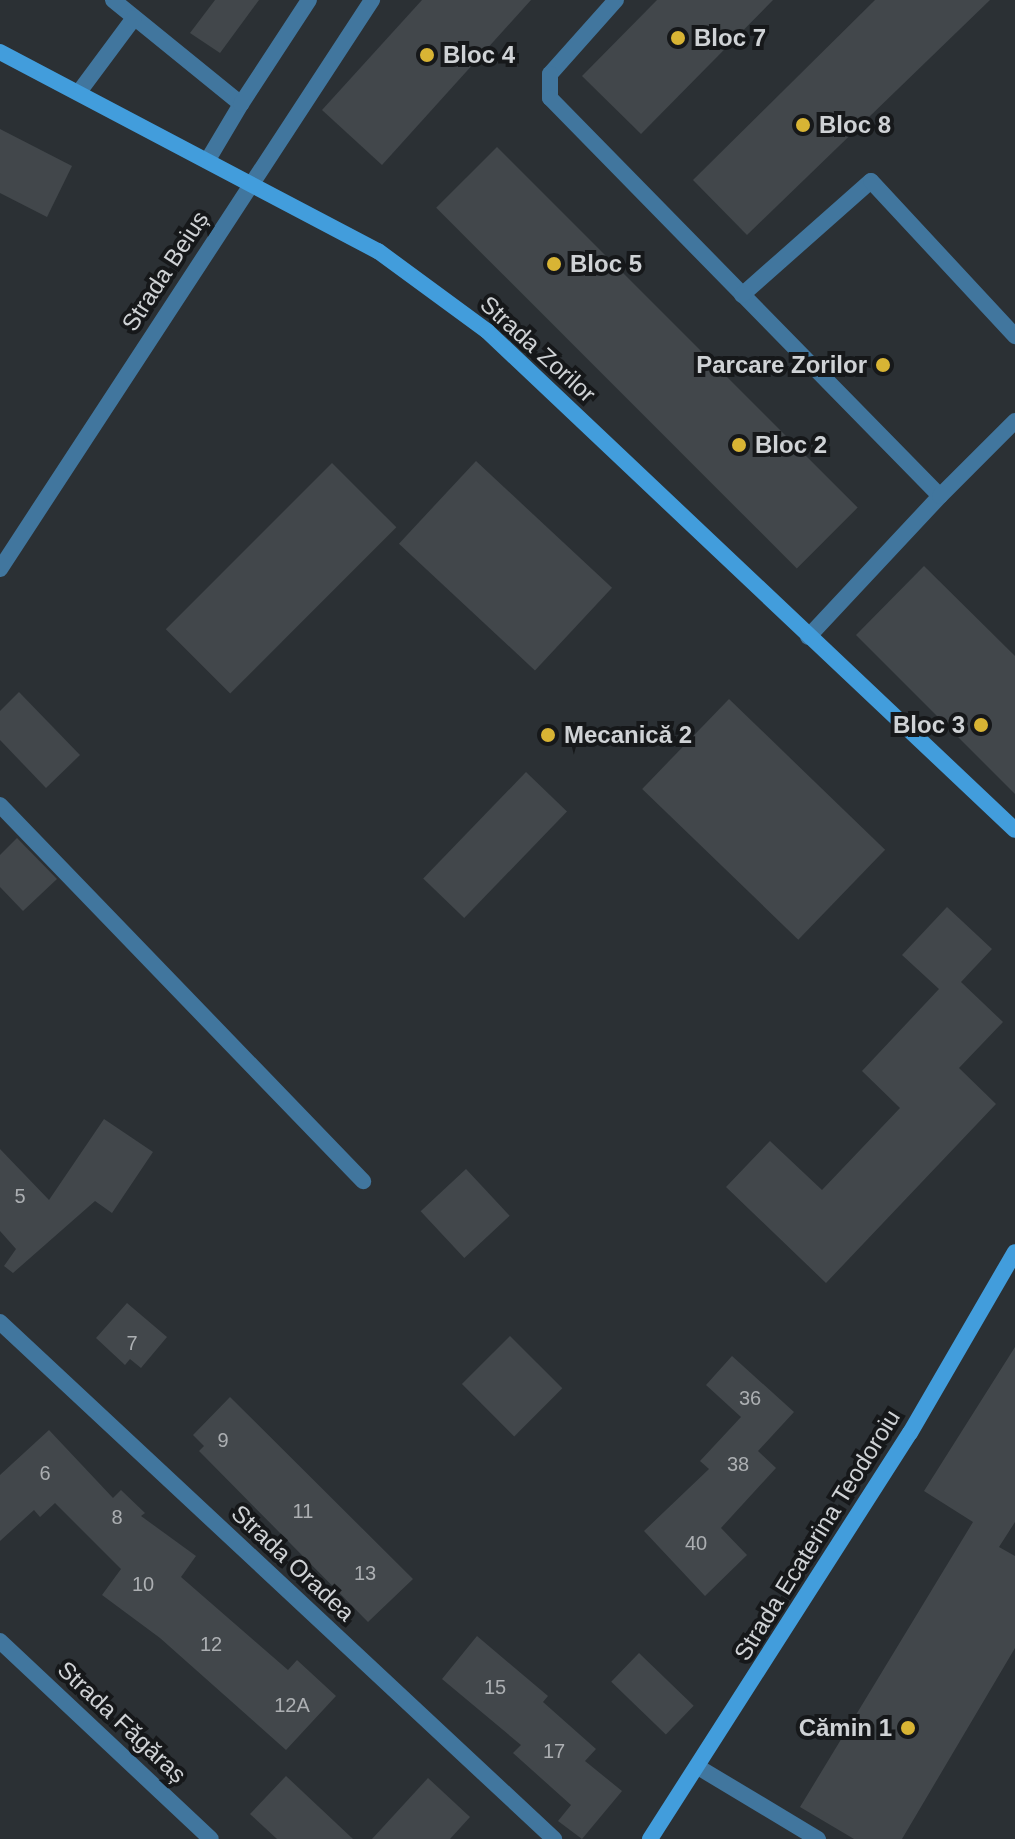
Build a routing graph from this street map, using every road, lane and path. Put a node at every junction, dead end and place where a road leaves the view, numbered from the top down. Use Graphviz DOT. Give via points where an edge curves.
graph roads {
  1 [pos="113,0"];
  2 [pos="309,0"];
  3 [pos="372,0"];
  4 [pos="616,0"];
  5 [pos="134,18"];
  6 [pos="0,52"];
  7 [pos="79,92"];
  8 [pos="241,104"];
  9 [pos="202,154"];
  10 [pos="252,181"];
  11 [pos="742,295"];
  12 [pos="1015,336"];
  13 [pos="1015,421"];
  14 [pos="940,496"];
  15 [pos="0,569"];
  16 [pos="808,637"];
  17 [pos="0,805"];
  18 [pos="1015,830"];
  19 [pos="363,1181"];
  20 [pos="1015,1252"];
  21 [pos="0,1322"];
  22 [pos="0,1641"];
  23 [pos="698,1767"];
  24 [pos="211,1839"];
  25 [pos="554,1839"];
  26 [pos="650,1839"];
  27 [pos="818,1839"];
  1 -- 5 [label="street"];
  2 -- 8 [label="street"];
  3 -- 10 [label="street, Strada Beiuș"];
  4 -- 11 [label="street" via="550,74 550,98"];
  5 -- 7 [label="street"];
  5 -- 8 [label="street"];
  6 -- 7 [label="street, Strada Zorilor"];
  7 -- 9 [label="street, Strada Zorilor"];
  8 -- 9 [label="street"];
  9 -- 10 [label="street, Strada Zorilor"];
  10 -- 15 [label="street, Strada Beiuș"];
  10 -- 16 [label="street, Strada Zorilor" via="378,251 487,331"];
  11 -- 12 [label="street" via="871,181"];
  11 -- 14 [label="street"];
  13 -- 14 [label="street"];
  14 -- 16 [label="street"];
  16 -- 18 [label="street, Strada Zorilor"];
  17 -- 19 [label="street"];
  20 -- 23 [label="street, Strada Ecaterina Teodoroiu" via="910,1433"];
  21 -- 25 [label="street, Strada Oradea"];
  22 -- 24 [label="street, Strada Făgăraș"];
  23 -- 26 [label="street, Strada Ecaterina Teodoroiu"];
  23 -- 27 [label="street"];
}
